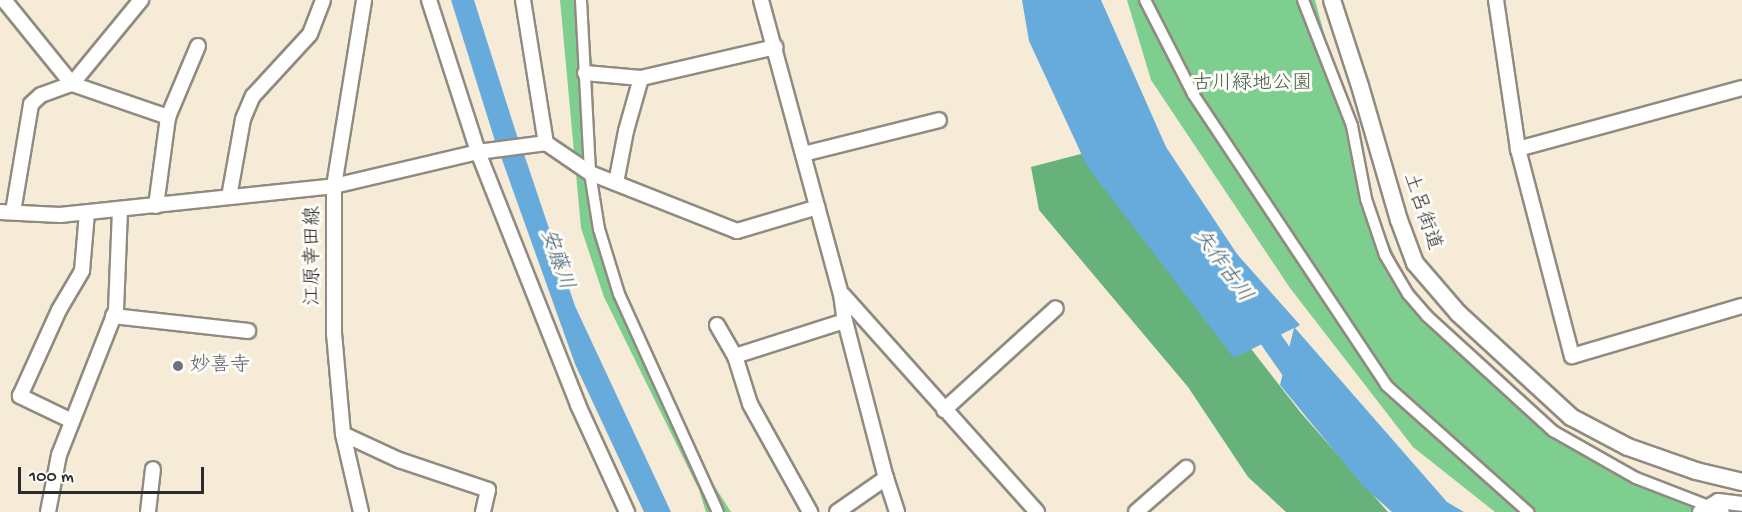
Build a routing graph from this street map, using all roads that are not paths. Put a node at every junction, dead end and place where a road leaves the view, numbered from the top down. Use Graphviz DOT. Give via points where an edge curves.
graph roads {
  1 [pos="2,0"];
  2 [pos="141,0"];
  3 [pos="323,0"];
  4 [pos="364,0"];
  5 [pos="429,0"];
  6 [pos="523,0"];
  7 [pos="580,0"];
  8 [pos="761,0"];
  9 [pos="1145,0"];
  10 [pos="1303,0"];
  11 [pos="1332,0"];
  12 [pos="1496,0"];
  13 [pos="198,46"];
  14 [pos="775,47"];
  15 [pos="585,73"];
  16 [pos="641,78"];
  17 [pos="72,84"];
  18 [pos="1742,88"];
  19 [pos="168,117"];
  20 [pos="939,120"];
  21 [pos="546,143"];
  22 [pos="1518,149"];
  23 [pos="485,150"];
  24 [pos="803,154"];
  25 [pos="590,173"];
  26 [pos="616,183"];
  27 [pos="334,186"];
  28 [pos="229,198"];
  29 [pos="156,206"];
  30 [pos="818,207"];
  31 [pos="120,210"];
  32 [pos="6,212"];
  33 [pos="87,213"];
  34 [pos="841,294"];
  35 [pos="1742,306"];
  36 [pos="1056,308"];
  37 [pos="113,316"];
  38 [pos="845,321"];
  39 [pos="717,326"];
  40 [pos="248,331"];
  41 [pos="735,356"];
  42 [pos="944,410"];
  43 [pos="72,421"];
  44 [pos="343,434"];
  45 [pos="1186,468"];
  46 [pos="153,469"];
  47 [pos="886,478"];
  48 [pos="1742,482"];
  49 [pos="1742,504"];
  50 [pos="1705,509"];
  51 [pos="48,512"];
  52 [pos="148,512"];
  53 [pos="361,512"];
  54 [pos="483,512"];
  55 [pos="627,512"];
  56 [pos="718,512"];
  57 [pos="810,512"];
  58 [pos="837,512"];
  59 [pos="897,512"];
  60 [pos="1037,512"];
  61 [pos="1137,512"];
  62 [pos="1528,512"];
  63 [pos="1724,512"];
  1 -- 17 [label="street"];
  2 -- 17 [label="street"];
  3 -- 28 [label="street" via="310,34 253,96 243,119"];
  4 -- 27 [label="street, 江原幸田線"];
  5 -- 23 [label="street"];
  6 -- 21 [label="street"];
  7 -- 15 [label="street"];
  8 -- 14 [label="street"];
  9 -- 62 [label="street" via="1193,94 1386,385"];
  10 -- 50 [label="street" via="1352,126 1366,199 1385,255 1408,294 1553,431 1636,478"];
  11 -- 48 [label="street, 土呂街道" via="1415,263 1458,313 1571,417 1628,447"];
  12 -- 22 [label="street"];
  13 -- 19 [label="street"];
  14 -- 16 [label="street"];
  14 -- 24 [label="street"];
  15 -- 16 [label="street"];
  15 -- 25 [label="street"];
  16 -- 26 [label="street"];
  17 -- 19 [label="street"];
  17 -- 32 [label="street" via="41,95 31,104"];
  18 -- 22 [label="street"];
  19 -- 29 [label="street"];
  20 -- 24 [label="street"];
  21 -- 23 [label="street"];
  21 -- 25 [label="street"];
  22 -- 35 [label="street" via="1572,356"];
  23 -- 27 [label="street"];
  23 -- 55 [label="street" via="578,405"];
  24 -- 30 [label="street"];
  25 -- 26 [label="street"];
  25 -- 56 [label="street" via="598,229 619,294"];
  26 -- 30 [label="street" via="737,231"];
  27 -- 28 [label="street"];
  27 -- 44 [label="street, 江原幸田線" via="334,334"];
  28 -- 29 [label="street"];
  29 -- 31 [label="street"];
  30 -- 34 [label="street"];
  31 -- 33 [label="street"];
  31 -- 37 [label="street" via="118,297"];
  32 -- 33 [label="street"];
  33 -- 43 [label="street" via="82,271 59,310 20,396"];
  34 -- 38 [label="street"];
  34 -- 42 [label="street"];
  36 -- 42 [label="street"];
  37 -- 40 [label="street"];
  37 -- 43 [label="street"];
  38 -- 41 [label="street"];
  38 -- 47 [label="street"];
  39 -- 41 [label="street"];
  41 -- 57 [label="street" via="750,404"];
  42 -- 60 [label="street"];
  43 -- 51 [label="street" via="59,455"];
  44 -- 53 [label="street, 江原幸田線"];
  44 -- 54 [label="street" via="399,460 488,490"];
  45 -- 61 [label="street"];
  46 -- 52 [label="street"];
  47 -- 58 [label="street"];
  47 -- 59 [label="street"];
  49 -- 50 [label="street" via="1718,501"];
  50 -- 63 [label="street"];
}
